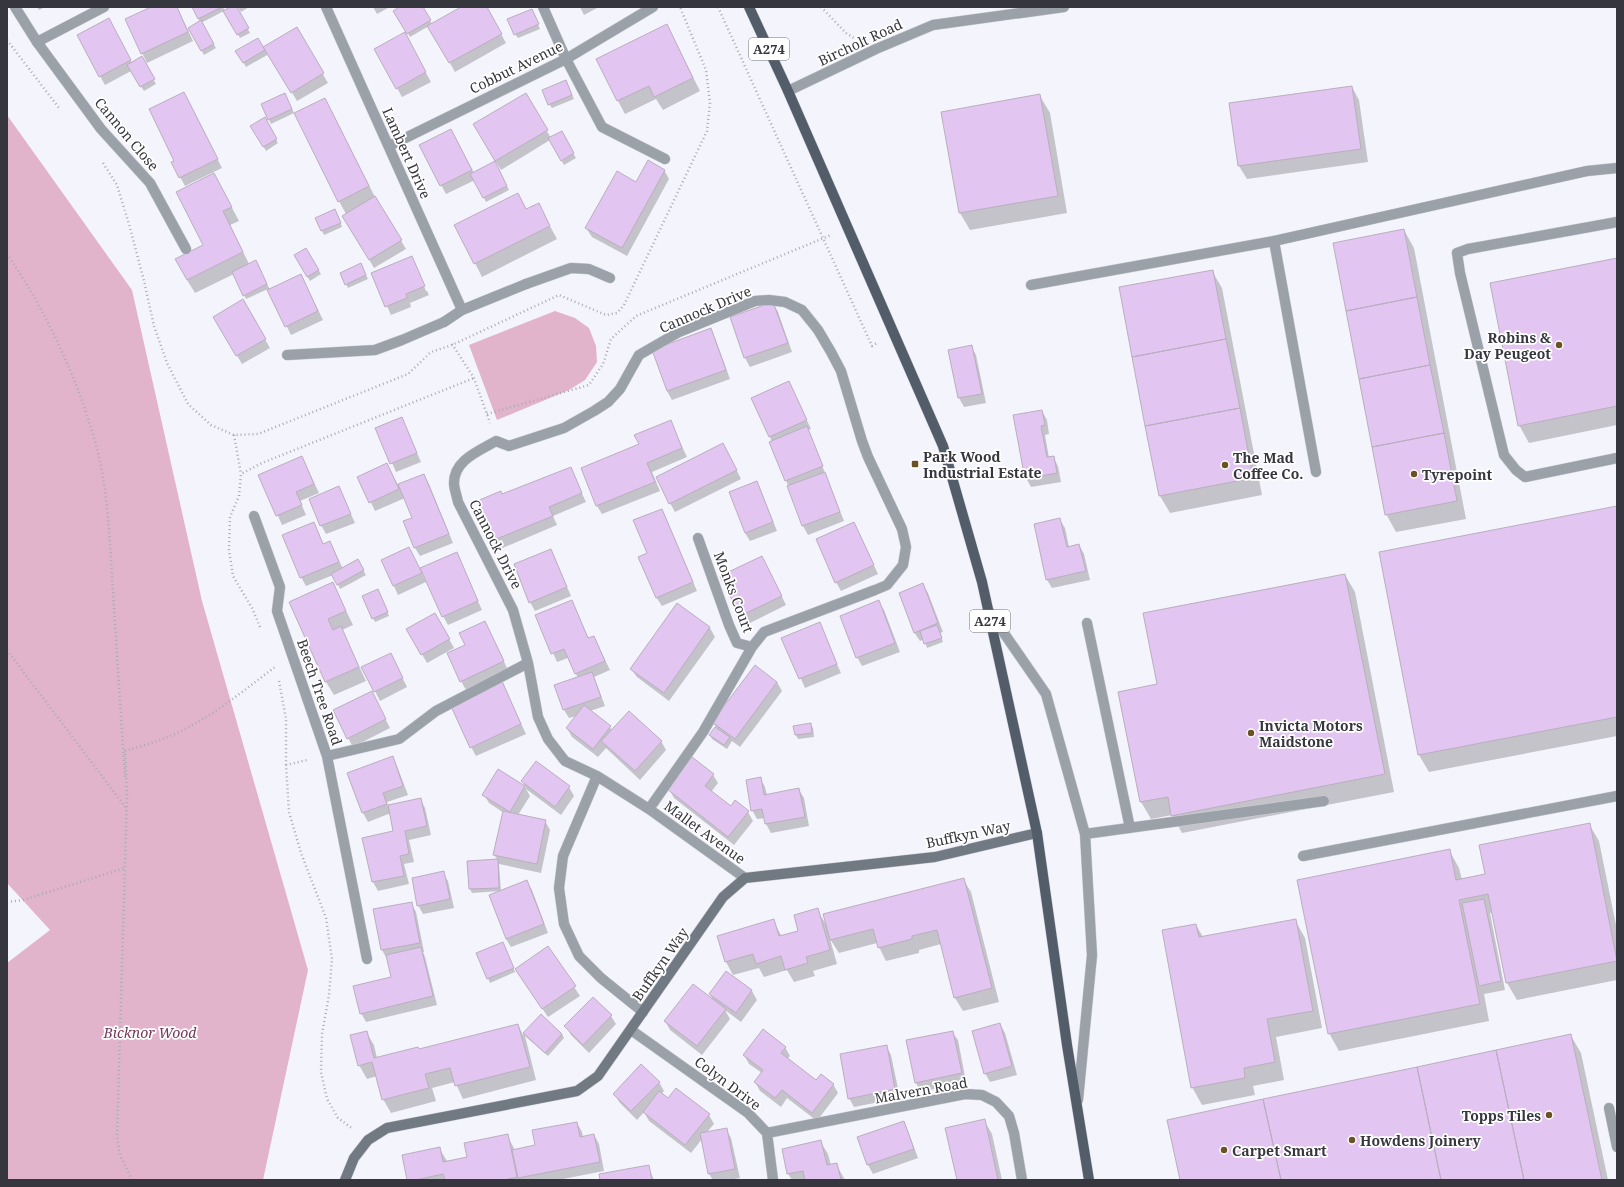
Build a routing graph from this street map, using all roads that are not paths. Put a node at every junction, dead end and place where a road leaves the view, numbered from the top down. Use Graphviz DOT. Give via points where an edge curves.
graph roads {
  1 [pos="15,7"];
  2 [pos="104,7"];
  3 [pos="326,7"];
  4 [pos="544,7"];
  5 [pos="653,7"];
  6 [pos="749,7"];
  7 [pos="1064,7"];
  8 [pos="37,42"];
  9 [pos="566,59"];
  10 [pos="788,92"];
  11 [pos="388,146"];
  12 [pos="665,159"];
  13 [pos="1617,168"];
  14 [pos="1617,222"];
  15 [pos="1274,241"];
  16 [pos="186,249"];
  17 [pos="610,278"];
  18 [pos="1032,285"];
  19 [pos="462,310"];
  20 [pos="287,355"];
  21 [pos="1617,458"];
  22 [pos="1316,472"];
  23 [pos="254,516"];
  24 [pos="698,538"];
  25 [pos="987,609"];
  26 [pos="1087,623"];
  27 [pos="752,647"];
  28 [pos="528,663"];
  29 [pos="327,756"];
  30 [pos="597,776"];
  31 [pos="1617,796"];
  32 [pos="1324,801"];
  33 [pos="649,809"];
  34 [pos="1130,828"];
  35 [pos="1037,833"];
  36 [pos="1085,834"];
  37 [pos="1303,856"];
  38 [pos="745,878"];
  39 [pos="367,958"];
  40 [pos="643,1012"];
  41 [pos="631,1030"];
  42 [pos="1077,1106"];
  43 [pos="1609,1108"];
  44 [pos="767,1133"];
  45 [pos="1617,1147"];
  46 [pos="345,1180"];
  47 [pos="774,1180"];
  48 [pos="1022,1180"];
  49 [pos="1089,1180"];
  1 -- 8 [label="street, Cannon Close"];
  2 -- 8 [label="street"];
  3 -- 11 [label="street, Lambert Drive"];
  4 -- 9 [label="street"];
  5 -- 9 [label="street, Cobbut Avenue"];
  6 -- 10 [label="main road, A274"];
  7 -- 10 [label="street, Bircholt Road" via="934,25 872,51"];
  8 -- 16 [label="street, Cannon Close" via="102,129 150,183"];
  9 -- 11 [label="street, Cobbut Avenue"];
  9 -- 12 [label="street" via="602,127"];
  10 -- 25 [label="main road, A274" via="943,446 982,582"];
  11 -- 19 [label="street, Lambert Drive"];
  13 -- 15 [label="street" via="1587,171"];
  14 -- 21 [label="street" via="1456,253 1504,455 1525,477"];
  15 -- 18 [label="street"];
  15 -- 22 [label="street"];
  17 -- 19 [label="street" via="590,269 571,268"];
  19 -- 20 [label="street" via="444,322 375,350"];
  23 -- 29 [label="street, Beech Tree Road" via="280,587 277,611"];
  24 -- 27 [label="street, Monks Court" via="737,643"];
  25 -- 35 [label="main road, A274"];
  25 -- 36 [label="street" via="1046,694"];
  26 -- 34 [label="street"];
  27 -- 28 [label="street, Cannock Drive" via="764,632 887,585 903,565 906,547 902,529 862,441 841,371 818,330 802,310 785,302 769,300 755,301 679,332 639,355 620,389 608,402 564,428 509,446 496,441 457,467 454,483 458,502 514,610"];
  27 -- 33 [label="street, Cannock Drive" via="704,732"];
  28 -- 29 [label="street, Beech Tree Road" via="436,711 399,739"];
  28 -- 30 [label="street, Cannock Drive" via="538,718 548,739 565,761"];
  29 -- 39 [label="street"];
  30 -- 33 [label="street, Cannock Drive"];
  30 -- 40 [label="street" via="563,856 560,888 564,924 579,956 600,978"];
  31 -- 37 [label="street"];
  32 -- 34 [label="street"];
  33 -- 38 [label="street, Mallet Avenue"];
  34 -- 36 [label="street"];
  35 -- 38 [label="street, Buffkyn Way" via="935,857"];
  35 -- 42 [label="main road, A274"];
  36 -- 42 [label="street" via="1092,955"];
  38 -- 40 [label="street, Buffkyn Way" via="723,897"];
  40 -- 41 [label="street, Buffkyn Way"];
  41 -- 44 [label="street, Colyn Drive" via="748,1113"];
  41 -- 46 [label="street, Buffkyn Way" via="598,1076 577,1091 388,1128 368,1140 354,1158"];
  42 -- 49 [label="main road, A274"];
  43 -- 45 [label="street"];
  44 -- 47 [label="street"];
  44 -- 48 [label="street, Malvern Road" via="965,1094 982,1095 996,1102 1009,1116"];
}
